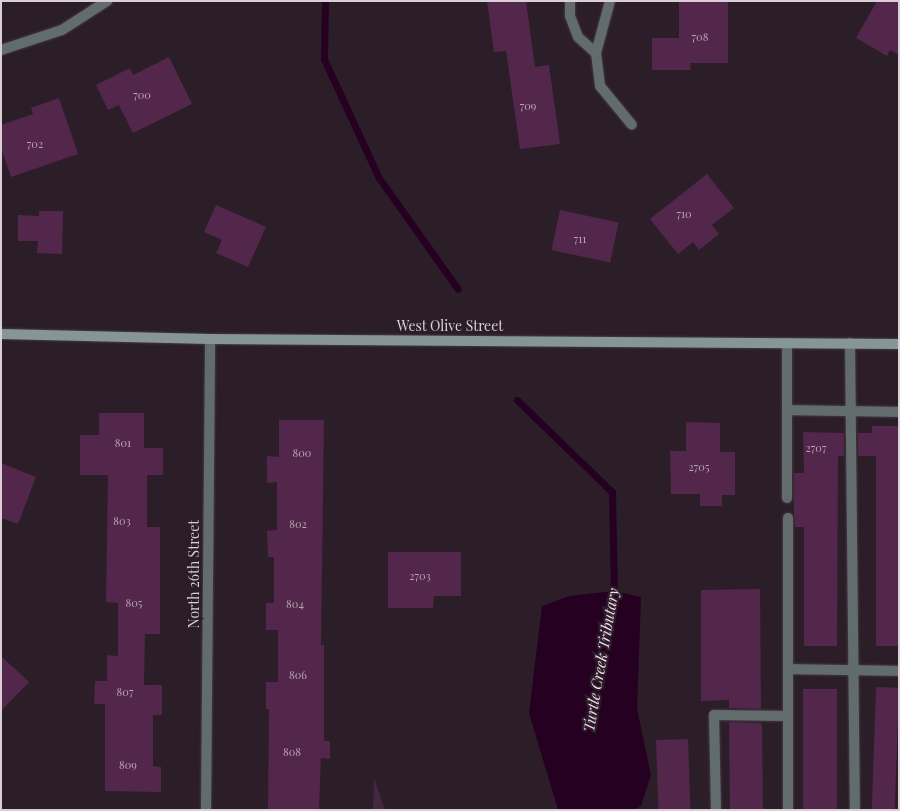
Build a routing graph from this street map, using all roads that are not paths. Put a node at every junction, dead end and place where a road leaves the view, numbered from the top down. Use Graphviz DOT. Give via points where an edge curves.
graph roads {
  1 [pos="107,1"];
  2 [pos="570,1"];
  3 [pos="610,1"];
  4 [pos="1,50"];
  5 [pos="596,53"];
  6 [pos="632,125"];
  7 [pos="1,334"];
  8 [pos="210,339"];
  9 [pos="787,343"];
  10 [pos="850,343"];
  11 [pos="899,344"];
  12 [pos="787,410"];
  13 [pos="851,411"];
  14 [pos="899,412"];
  15 [pos="788,498"];
  16 [pos="788,518"];
  17 [pos="788,669"];
  18 [pos="853,670"];
  19 [pos="899,670"];
  20 [pos="788,716"];
  21 [pos="206,810"];
  22 [pos="716,810"];
  23 [pos="788,810"];
  24 [pos="855,810"];
  1 -- 4 [label="street" via="62,30"];
  2 -- 5 [label="street" via="570,16 578,37"];
  3 -- 5 [label="street"];
  5 -- 6 [label="street" via="600,86"];
  7 -- 8 [label="main road, West Olive Street"];
  8 -- 9 [label="main road, West Olive Street"];
  8 -- 21 [label="street, North 26th Street"];
  9 -- 10 [label="main road, West Olive Street"];
  9 -- 12 [label="street"];
  10 -- 11 [label="main road, West Olive Street"];
  10 -- 13 [label="street"];
  12 -- 13 [label="street"];
  12 -- 15 [label="street"];
  13 -- 14 [label="street"];
  13 -- 18 [label="street"];
  16 -- 17 [label="street"];
  17 -- 18 [label="street"];
  17 -- 20 [label="street"];
  18 -- 19 [label="street"];
  18 -- 24 [label="street"];
  20 -- 22 [label="street" via="714,715"];
  20 -- 23 [label="street"];
}
